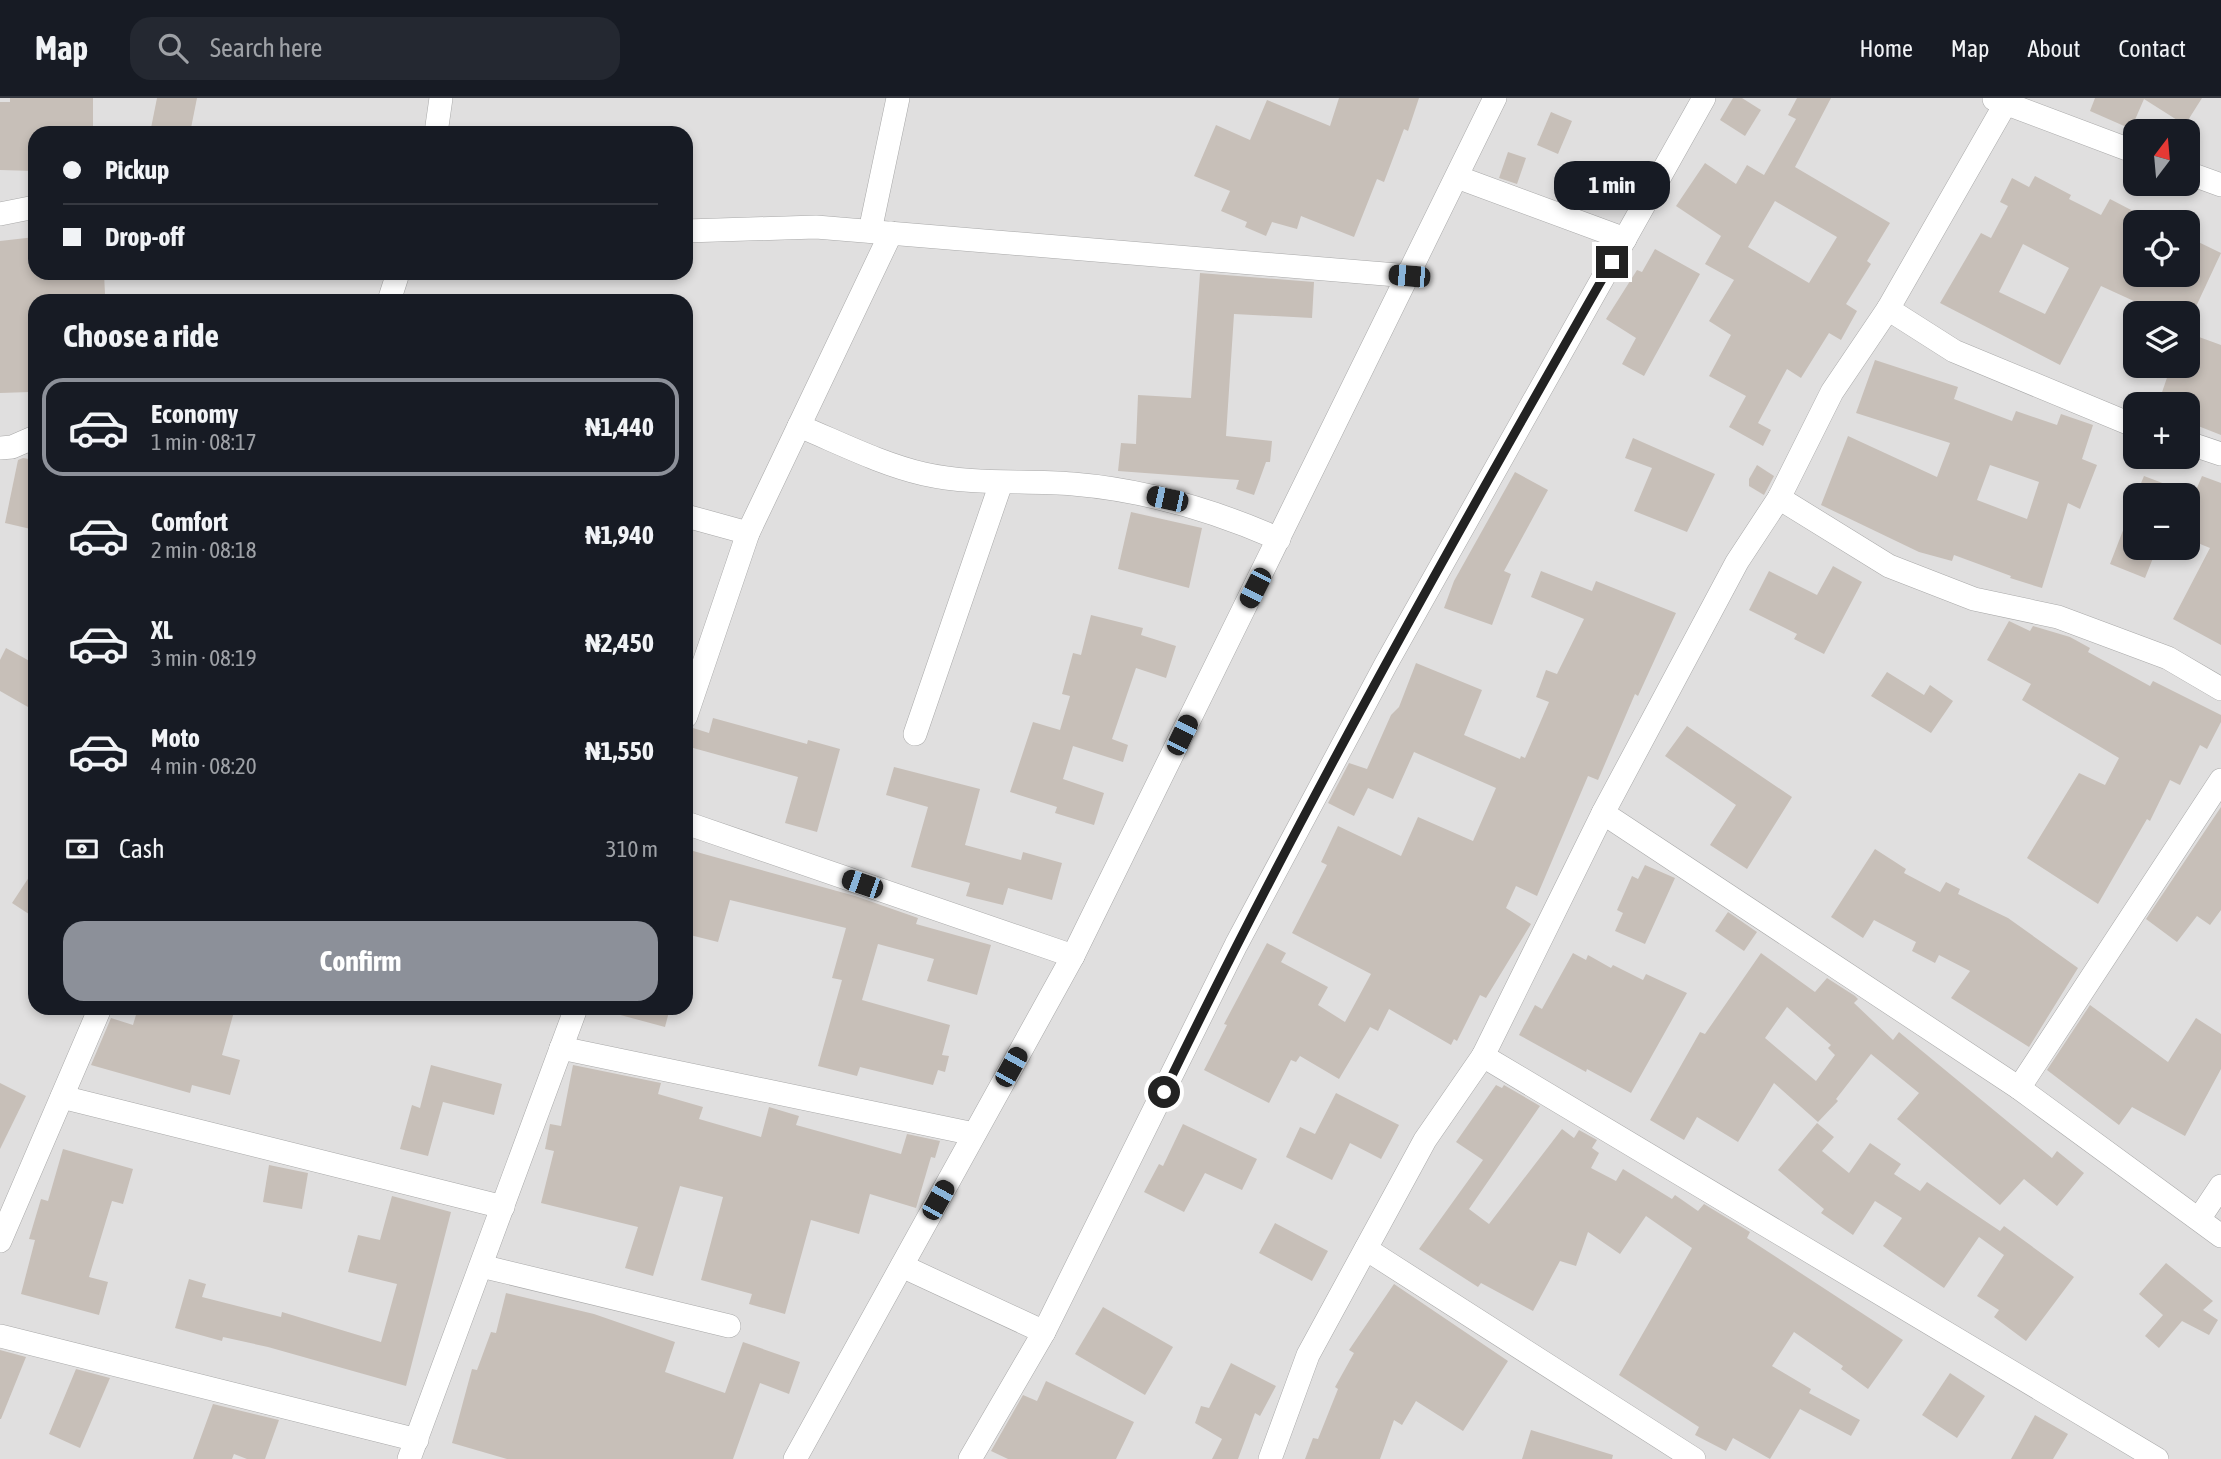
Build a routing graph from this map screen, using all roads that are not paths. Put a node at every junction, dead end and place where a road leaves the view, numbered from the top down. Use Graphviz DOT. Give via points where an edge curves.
graph roads {
  1 [pos="441,98"];
  2 [pos="898,98"];
  3 [pos="1495,98"];
  4 [pos="1704,98"];
  5 [pos="1999,100"];
  6 [pos="437,126"];
  7 [pos="2123,147"];
  8 [pos="1457,177"];
  9 [pos="2200,177"];
  10 [pos="2221,185"];
  11 [pos="28,208"];
  12 [pos="0,214"];
  13 [pos="693,230"];
  14 [pos="881,232"];
  15 [pos="1625,239"];
  16 [pos="1409,276"];
  17 [pos="1888,309"];
  18 [pos="2123,421"];
  19 [pos="799,426"];
  20 [pos="28,439"];
  21 [pos="2200,447"];
  22 [pos="0,448"];
  23 [pos="2221,454"];
  24 [pos="1001,482"];
  25 [pos="1779,498"];
  26 [pos="693,518"];
  27 [pos="748,533"];
  28 [pos="1279,539"];
  29 [pos="2221,689"];
  30 [pos="693,695"];
  31 [pos="915,734"];
  32 [pos="2221,780"];
  33 [pos="1603,813"];
  34 [pos="693,825"];
  35 [pos="1073,956"];
  36 [pos="97,1015"];
  37 [pos="573,1015"];
  38 [pos="561,1048"];
  39 [pos="1483,1056"];
  40 [pos="2019,1088"];
  41 [pos="62,1097"];
  42 [pos="974,1133"];
  43 [pos="2221,1186"];
  44 [pos="503,1207"];
  45 [pos="2199,1219"];
  46 [pos="2221,1236"];
  47 [pos="0,1241"];
  48 [pos="1366,1249"];
  49 [pos="481,1266"];
  50 [pos="901,1266"];
  51 [pos="729,1326"];
  52 [pos="1044,1332"];
  53 [pos="0,1336"];
  54 [pos="413,1450"];
  55 [pos="794,1459"];
  56 [pos="970,1459"];
  57 [pos="1270,1459"];
  58 [pos="1694,1459"];
  59 [pos="2157,1459"];
  1 -- 6 [label="street"];
  2 -- 14 [label="street"];
  3 -- 8 [label="street"];
  4 -- 15 [label="street"];
  5 -- 7 [label="street"];
  5 -- 17 [label="street"];
  8 -- 15 [label="street"];
  8 -- 16 [label="street"];
  9 -- 10 [label="street"];
  11 -- 12 [label="street"];
  13 -- 14 [label="street" via="817,227"];
  14 -- 16 [label="street"];
  14 -- 19 [label="street"];
  15 -- 52 [label="street" via="1386,664 1236,945"];
  16 -- 28 [label="street"];
  17 -- 18 [label="street" via="1954,351"];
  17 -- 25 [label="street" via="1832,392"];
  19 -- 24 [label="street" via="924,474"];
  19 -- 27 [label="street"];
  20 -- 22 [label="street"];
  21 -- 23 [label="street"];
  24 -- 28 [label="street" via="1071,483 1154,496 1226,516"];
  24 -- 31 [label="street"];
  25 -- 29 [label="street" via="1889,566 1975,599 2058,617 2168,657"];
  25 -- 33 [label="street" via="1737,562"];
  26 -- 27 [label="street"];
  27 -- 30 [label="street"];
  28 -- 35 [label="street"];
  32 -- 40 [label="street"];
  33 -- 39 [label="street"];
  33 -- 40 [label="street"];
  34 -- 35 [label="street"];
  35 -- 42 [label="street"];
  36 -- 41 [label="street"];
  37 -- 38 [label="street"];
  38 -- 42 [label="street"];
  38 -- 44 [label="street"];
  39 -- 48 [label="street" via="1425,1140"];
  39 -- 59 [label="street"];
  40 -- 45 [label="street"];
  41 -- 44 [label="street"];
  41 -- 47 [label="street"];
  42 -- 50 [label="street"];
  43 -- 45 [label="street"];
  44 -- 49 [label="street"];
  45 -- 46 [label="street"];
  48 -- 57 [label="street" via="1308,1355"];
  48 -- 58 [label="street"];
  49 -- 51 [label="street"];
  49 -- 54 [label="street"];
  50 -- 52 [label="street"];
  50 -- 55 [label="street"];
  52 -- 56 [label="street"];
  53 -- 54 [label="street"];
}
